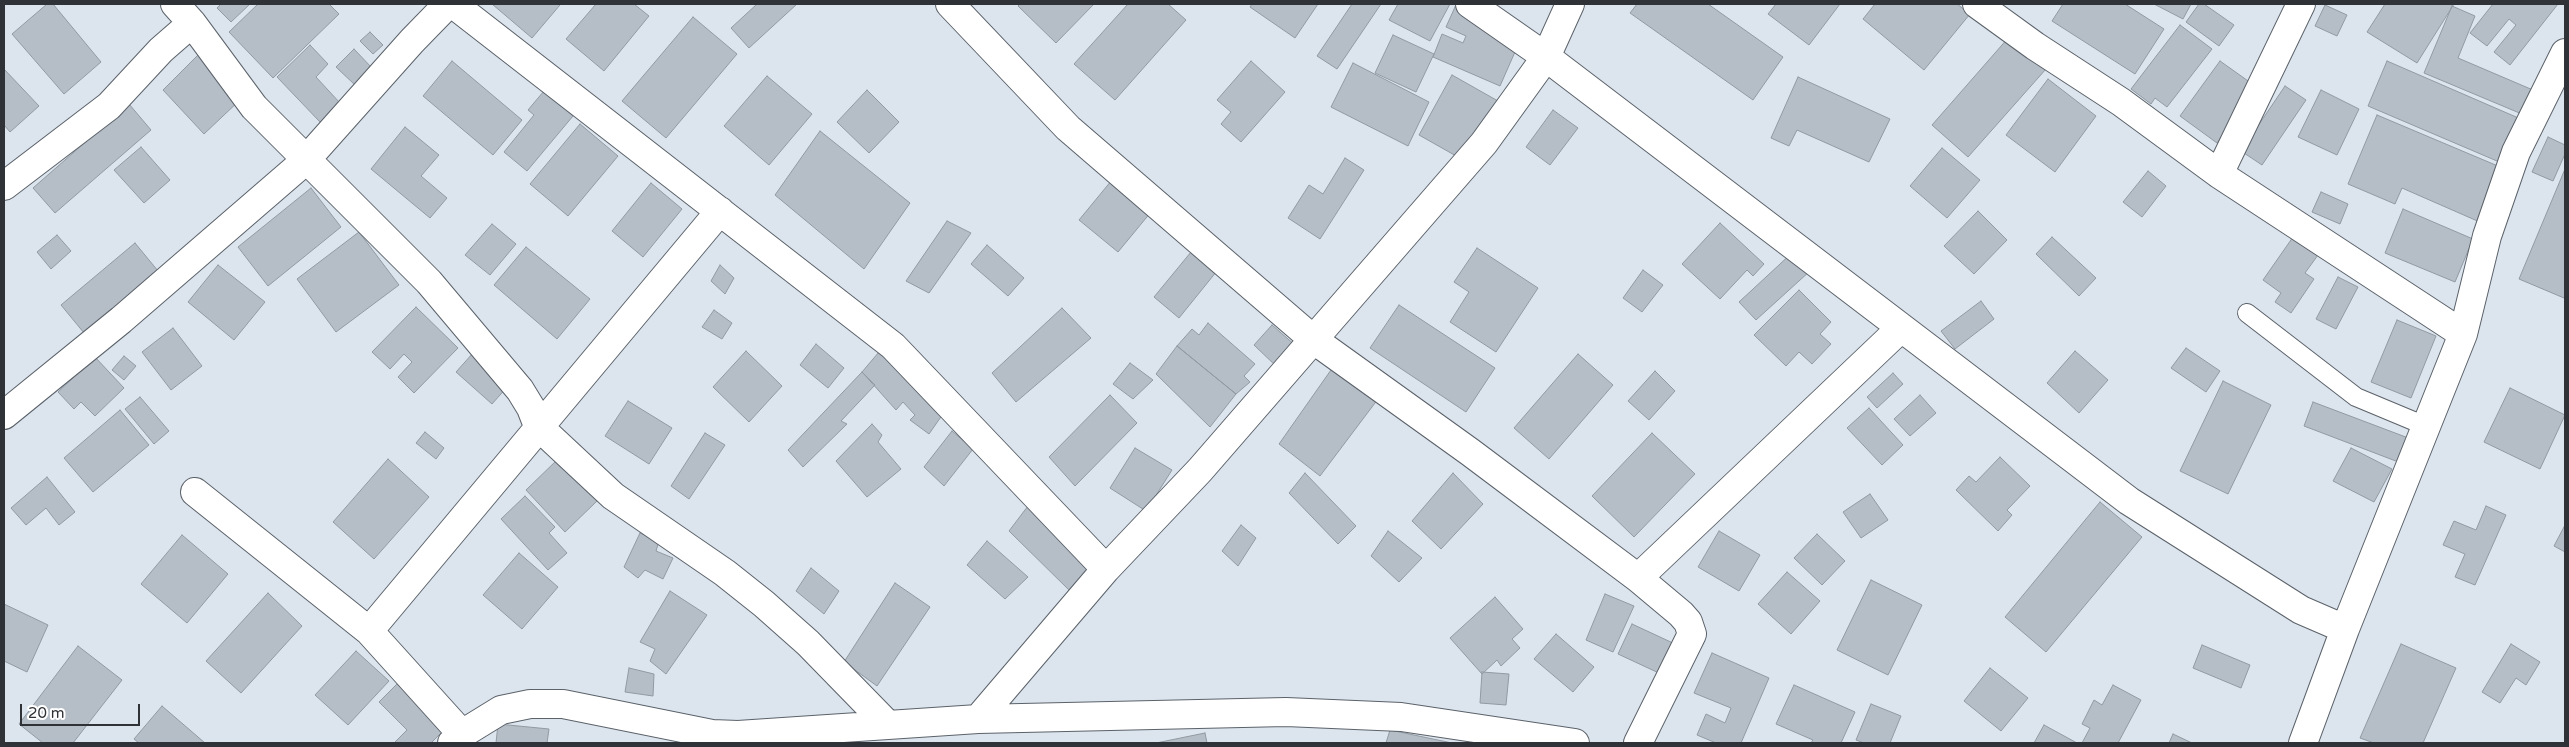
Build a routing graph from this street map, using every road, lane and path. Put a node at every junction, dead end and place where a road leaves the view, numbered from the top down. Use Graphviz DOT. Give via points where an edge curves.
graph roads {
  1 [pos="448,4"];
  2 [pos="453,4"];
  3 [pos="950,4"];
  4 [pos="1470,4"];
  5 [pos="1570,4"];
  6 [pos="1977,4"];
  7 [pos="2301,4"];
  8 [pos="184,13"];
  9 [pos="2565,53"];
  10 [pos="1546,57"];
  11 [pos="305,161"];
  12 [pos="2219,174"];
  13 [pos="4,186"];
  14 [pos="720,211"];
  15 [pos="2247,313"];
  16 [pos="1901,328"];
  17 [pos="2464,334"];
  18 [pos="1314,340"];
  19 [pos="4,414"];
  20 [pos="538,426"];
  21 [pos="2428,427"];
  22 [pos="195,492"];
  23 [pos="1106,568"];
  24 [pos="1638,578"];
  25 [pos="2345,629"];
  26 [pos="369,631"];
  27 [pos="978,719"];
  28 [pos="888,725"];
  29 [pos="457,739"];
  30 [pos="1574,743"];
  31 [pos="1638,743"];
  32 [pos="2303,743"];
  1 -- 11 [label="street"];
  2 -- 14 [label="street"];
  3 -- 18 [label="street" via="1068,128"];
  4 -- 10 [label="street"];
  5 -- 10 [label="street"];
  6 -- 12 [label="street" via="2121,102"];
  7 -- 12 [label="street"];
  8 -- 11 [label="street" via="254,107"];
  8 -- 13 [label="street" via="161,50 109,106"];
  9 -- 17 [label="street" via="2516,152 2487,236"];
  10 -- 16 [label="street"];
  10 -- 18 [label="street" via="1484,143"];
  11 -- 19 [label="street" via="121,320"];
  11 -- 20 [label="street" via="429,282 520,390"];
  12 -- 17 [label="street"];
  14 -- 20 [label="street"];
  14 -- 23 [label="street" via="893,346"];
  15 -- 21 [label="lane" via="2356,397"];
  16 -- 24 [label="street"];
  16 -- 25 [label="street" via="2129,501 2301,610"];
  17 -- 21 [label="street"];
  18 -- 23 [label="street" via="1200,470"];
  18 -- 24 [label="street"];
  20 -- 26 [label="street"];
  20 -- 28 [label="street" via="613,496 725,573 764,604 808,643"];
  21 -- 25 [label="street"];
  22 -- 26 [label="street"];
  23 -- 27 [label="street"];
  24 -- 31 [label="street" via="1681,614 1692,634"];
  25 -- 32 [label="street"];
  26 -- 29 [label="street"];
  27 -- 28 [label="street"];
  27 -- 30 [label="street" via="1343,713 1401,717"];
  28 -- 29 [label="street" via="738,735 704,732 563,704 530,704 501,710"];
}
